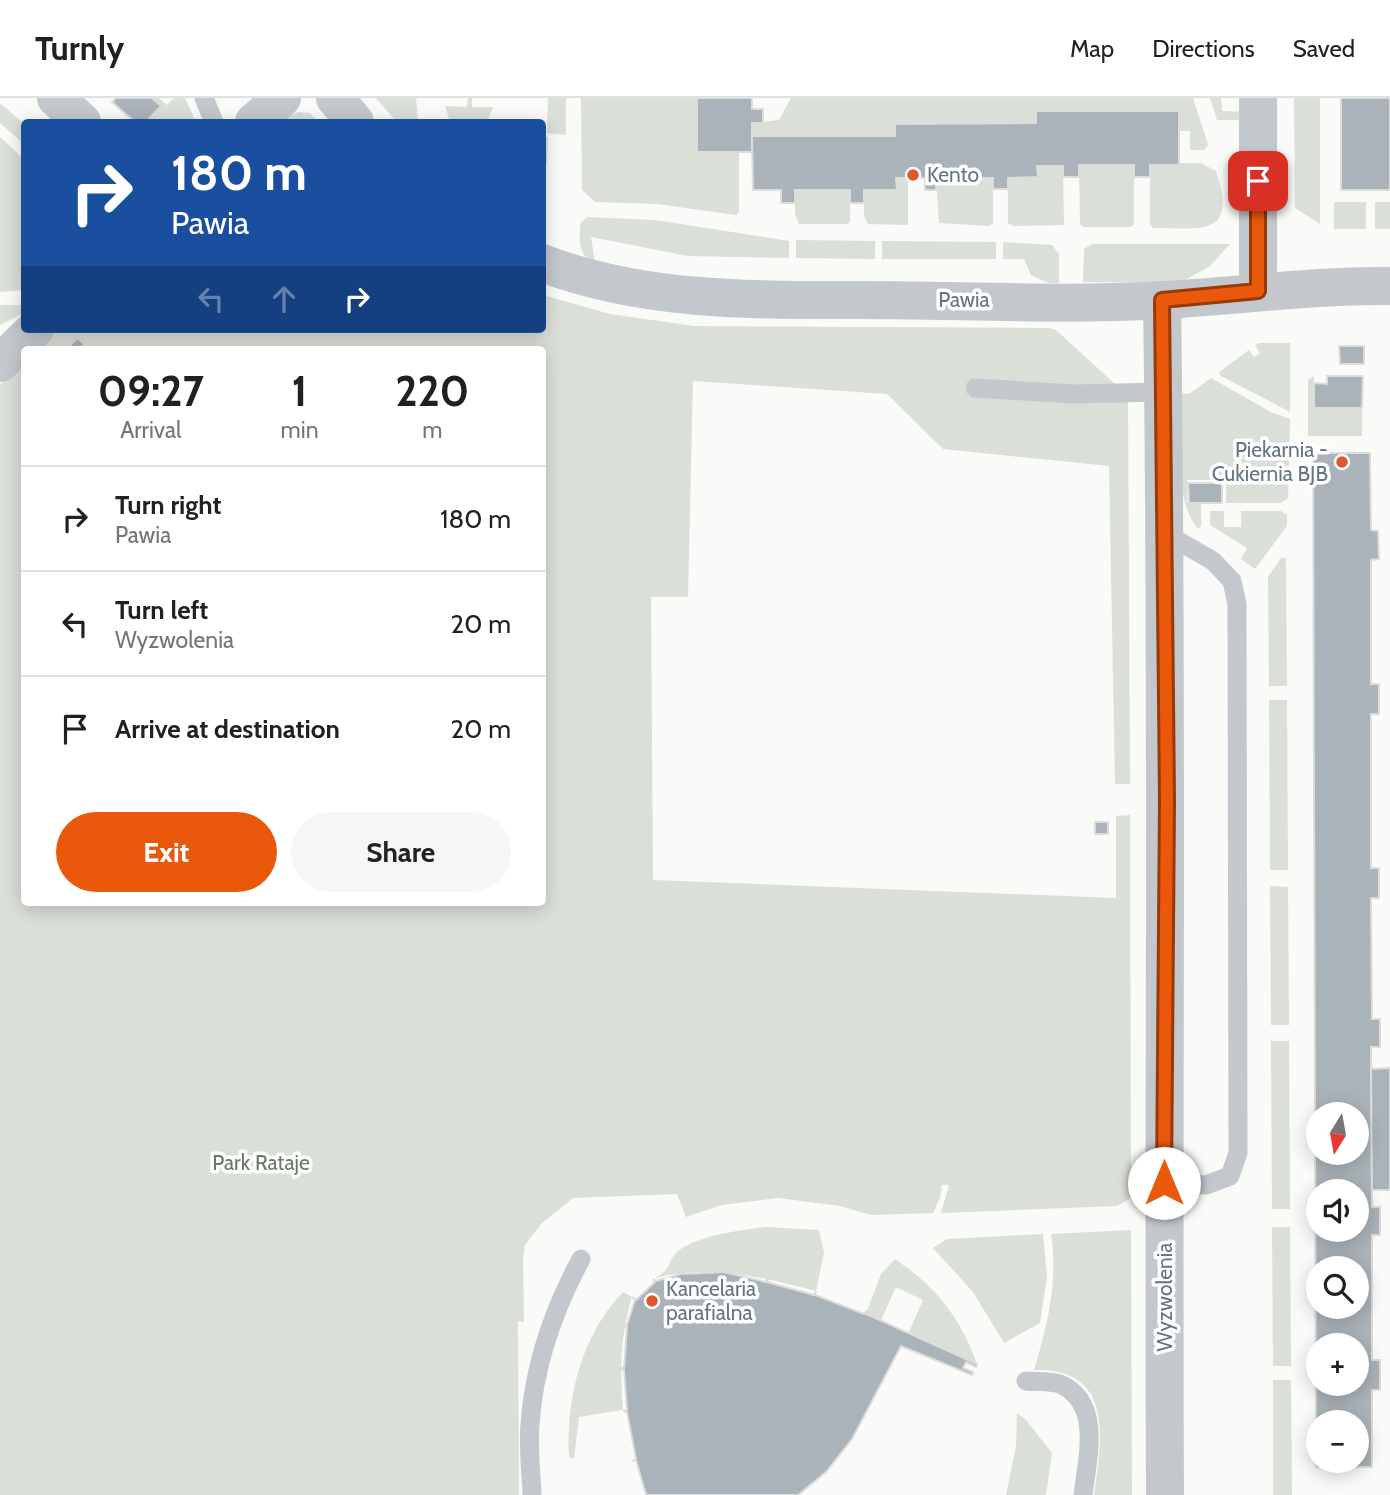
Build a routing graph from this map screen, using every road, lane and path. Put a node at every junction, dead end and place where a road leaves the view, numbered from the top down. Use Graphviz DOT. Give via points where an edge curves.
graph roads {
  1 [pos="56,98"];
  2 [pos="204,98"];
  3 [pos="282,98"];
  4 [pos="335,98"];
  5 [pos="1258,98"];
  6 [pos="79,119"];
  7 [pos="213,119"];
  8 [pos="258,119"];
  9 [pos="352,119"];
  10 [pos="546,264"];
  11 [pos="1390,285"];
  12 [pos="1258,291"];
  13 [pos="1162,300"];
  14 [pos="975,388"];
  15 [pos="1163,392"];
  16 [pos="1163,533"];
  17 [pos="1164,1183"];
  18 [pos="581,1259"];
  19 [pos="1026,1381"];
  20 [pos="532,1495"];
  21 [pos="1083,1495"];
  22 [pos="1165,1495"];
  1 -- 6 [label="street"];
  2 -- 7 [label="lane"];
  3 -- 8 [label="street"];
  4 -- 9 [label="street"];
  5 -- 12 [label="street"];
  10 -- 13 [label="street, Pawia" via="588,280 682,296"];
  11 -- 12 [label="street, Pawia"];
  12 -- 13 [label="street, Pawia"];
  13 -- 15 [label="street, Wyzwolenia"];
  14 -- 15 [label="lane" via="1073,394"];
  15 -- 16 [label="street, Wyzwolenia"];
  16 -- 17 [label="street, Wyzwolenia" via="1167,800"];
  16 -- 17 [label="lane" via="1213,561 1232,581 1237,604 1238,1088 1238,1153 1230,1176 1206,1185"];
  17 -- 22 [label="street, Wyzwolenia"];
  18 -- 20 [label="lane" via="565,1289 536,1374 530,1426"];
  19 -- 21 [label="lane" via="1059,1384 1083,1403 1091,1436"];
}
